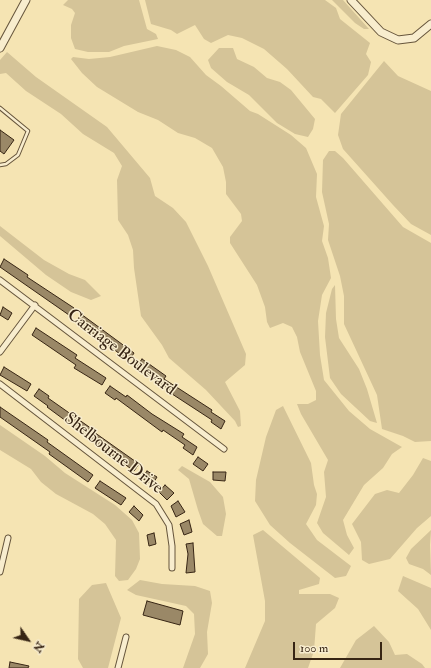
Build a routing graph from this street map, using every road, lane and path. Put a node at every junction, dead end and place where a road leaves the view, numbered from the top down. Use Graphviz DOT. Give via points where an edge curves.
graph roads {
  1 [pos="26,0"];
  2 [pos="351,0"];
  3 [pos="431,24"];
  4 [pos="0,48"];
  5 [pos="0,108"];
  6 [pos="0,165"];
  7 [pos="0,280"];
  8 [pos="35,305"];
  9 [pos="0,352"];
  10 [pos="0,384"];
  11 [pos="224,449"];
  12 [pos="8,538"];
  13 [pos="1,560"];
  14 [pos="172,568"];
  15 [pos="0,572"];
  16 [pos="126,637"];
  17 [pos="118,668"];
  1 -- 4 [label="street"];
  2 -- 3 [label="street" via="381,32 398,40 414,38"];
  5 -- 6 [label="lane" via="28,131 18,155 6,164"];
  7 -- 8 [label="street, Carriage Boulevard"];
  8 -- 9 [label="street"];
  8 -- 11 [label="street, Carriage Boulevard"];
  10 -- 14 [label="street, Shelbourne Drive" via="156,504 170,525"];
  12 -- 13 [label="street"];
  13 -- 15 [label="street"];
  16 -- 17 [label="street"];
}
